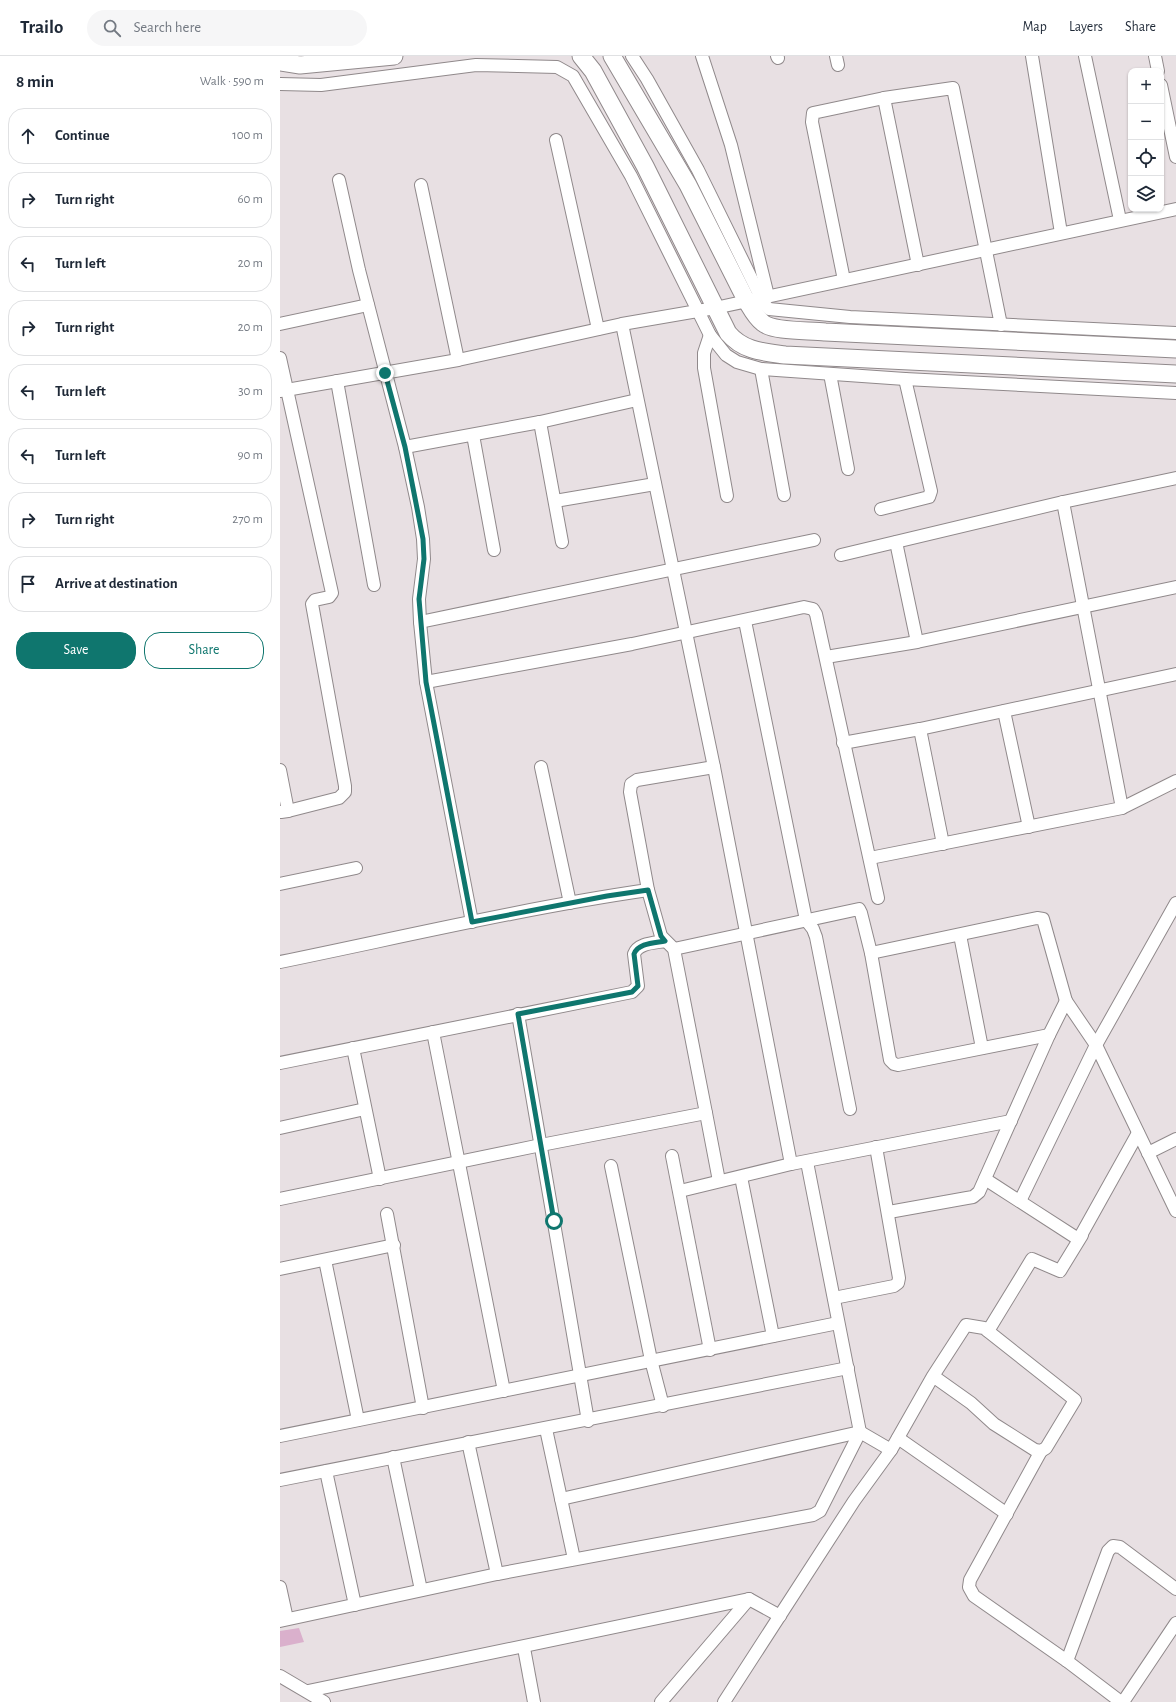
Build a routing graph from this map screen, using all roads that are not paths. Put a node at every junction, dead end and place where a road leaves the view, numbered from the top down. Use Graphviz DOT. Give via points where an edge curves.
graph roads {
  1 [pos="394,56"];
  2 [pos="581,56"];
  3 [pos="634,56"];
  4 [pos="702,56"];
  5 [pos="1032,56"];
  6 [pos="1085,56"];
  7 [pos="1155,56"];
  8 [pos="280,62"];
  9 [pos="616,63"];
  10 [pos="1157,68"];
  11 [pos="280,84"];
  12 [pos="1164,95"];
  13 [pos="884,98"];
  14 [pos="1172,122"];
  15 [pos="556,140"];
  16 [pos="1176,157"];
  17 [pos="339,180"];
  18 [pos="421,185"];
  19 [pos="1176,209"];
  20 [pos="1120,220"];
  21 [pos="1061,233"];
  22 [pos="987,250"];
  23 [pos="918,265"];
  24 [pos="844,280"];
  25 [pos="758,298"];
  26 [pos="368,305"];
  27 [pos="715,308"];
  28 [pos="698,310"];
  29 [pos="280,324"];
  30 [pos="622,324"];
  31 [pos="1001,325"];
  32 [pos="598,329"];
  33 [pos="1176,332"];
  34 [pos="710,335"];
  35 [pos="1176,350"];
  36 [pos="280,358"];
  37 [pos="458,360"];
  38 [pos="761,370"];
  39 [pos="385,373"];
  40 [pos="830,374"];
  41 [pos="1176,374"];
  42 [pos="905,379"];
  43 [pos="337,382"];
  44 [pos="283,390"];
  45 [pos="1176,393"];
  46 [pos="637,400"];
  47 [pos="540,422"];
  48 [pos="473,435"];
  49 [pos="405,447"];
  50 [pos="848,469"];
  51 [pos="1176,478"];
  52 [pos="654,484"];
  53 [pos="784,494"];
  54 [pos="727,496"];
  55 [pos="555,500"];
  56 [pos="1063,502"];
  57 [pos="881,509"];
  58 [pos="814,540"];
  59 [pos="562,542"];
  60 [pos="896,542"];
  61 [pos="494,550"];
  62 [pos="841,555"];
  63 [pos="672,569"];
  64 [pos="374,585"];
  65 [pos="1176,587"];
  66 [pos="1083,608"];
  67 [pos="745,621"];
  68 [pos="420,622"];
  69 [pos="685,634"];
  70 [pos="917,642"];
  71 [pos="826,657"];
  72 [pos="1176,674"];
  73 [pos="426,682"];
  74 [pos="1099,690"];
  75 [pos="1004,711"];
  76 [pos="920,729"];
  77 [pos="843,743"];
  78 [pos="541,767"];
  79 [pos="714,767"];
  80 [pos="280,770"];
  81 [pos="1176,781"];
  82 [pos="1122,808"];
  83 [pos="284,812"];
  84 [pos="1030,827"];
  85 [pos="943,844"];
  86 [pos="870,858"];
  87 [pos="356,868"];
  88 [pos="280,884"];
  89 [pos="648,890"];
  90 [pos="878,898"];
  91 [pos="570,903"];
  92 [pos="1175,910"];
  93 [pos="806,920"];
  94 [pos="472,922"];
  95 [pos="746,934"];
  96 [pos="960,935"];
  97 [pos="665,941"];
  98 [pos="674,949"];
  99 [pos="871,953"];
  100 [pos="280,962"];
  101 [pos="1066,1001"];
  102 [pos="518,1014"];
  103 [pos="433,1032"];
  104 [pos="1048,1035"];
  105 [pos="1096,1045"];
  106 [pos="353,1048"];
  107 [pos="982,1048"];
  108 [pos="280,1063"];
  109 [pos="365,1109"];
  110 [pos="850,1109"];
  111 [pos="706,1113"];
  112 [pos="1011,1121"];
  113 [pos="280,1128"];
  114 [pos="1138,1133"];
  115 [pos="1176,1139"];
  116 [pos="541,1145"];
  117 [pos="876,1147"];
  118 [pos="1148,1153"];
  119 [pos="672,1156"];
  120 [pos="807,1162"];
  121 [pos="460,1163"];
  122 [pos="791,1164"];
  123 [pos="611,1166"];
  124 [pos="741,1177"];
  125 [pos="380,1179"];
  126 [pos="985,1179"];
  127 [pos="720,1181"];
  128 [pos="680,1191"];
  129 [pos="280,1199"];
  130 [pos="1020,1201"];
  131 [pos="1176,1211"];
  132 [pos="889,1212"];
  133 [pos="387,1214"];
  134 [pos="1082,1235"];
  135 [pos="394,1245"];
  136 [pos="325,1260"];
  137 [pos="280,1269"];
  138 [pos="834,1298"];
  139 [pos="838,1323"];
  140 [pos="988,1331"];
  141 [pos="773,1336"];
  142 [pos="710,1350"];
  143 [pos="650,1360"];
  144 [pos="848,1368"];
  145 [pos="581,1376"];
  146 [pos="933,1376"];
  147 [pos="504,1391"];
  148 [pos="663,1406"];
  149 [pos="423,1408"];
  150 [pos="358,1420"];
  151 [pos="588,1421"];
  152 [pos="546,1429"];
  153 [pos="860,1432"];
  154 [pos="280,1436"];
  155 [pos="898,1438"];
  156 [pos="468,1442"];
  157 [pos="891,1450"];
  158 [pos="1041,1451"];
  159 [pos="394,1457"];
  160 [pos="326,1471"];
  161 [pos="280,1480"];
  162 [pos="561,1500"];
  163 [pos="1007,1514"];
  164 [pos="574,1559"];
  165 [pos="497,1574"];
  166 [pos="280,1587"];
  167 [pos="1176,1589"];
  168 [pos="421,1590"];
  169 [pos="749,1599"];
  170 [pos="355,1605"];
  171 [pos="780,1616"];
  172 [pos="283,1620"];
  173 [pos="1176,1623"];
  174 [pos="524,1648"];
  175 [pos="1067,1661"];
  176 [pos="280,1676"];
  177 [pos="308,1691"];
  178 [pos="324,1702"];
  179 [pos="534,1702"];
  180 [pos="661,1702"];
  181 [pos="724,1702"];
  182 [pos="1122,1702"];
  1 -- 8 [label="street" via="300,65"];
  2 -- 27 [label="street" via="593,71 645,166"];
  3 -- 9 [label="street"];
  3 -- 25 [label="street" via="698,170"];
  4 -- 25 [label="street" via="731,145"];
  5 -- 21 [label="street"];
  6 -- 20 [label="street"];
  7 -- 10 [label="street"];
  9 -- 25 [label="street"];
  11 -- 28 [label="street" via="327,85 476,65 557,67 573,76 631,176"];
  12 -- 14 [label="street"];
  13 -- 22 [label="street" via="953,88"];
  13 -- 23 [label="street"];
  13 -- 24 [label="street" via="816,112 811,117"];
  14 -- 16 [label="street"];
  15 -- 32 [label="street"];
  17 -- 26 [label="street"];
  18 -- 37 [label="street"];
  19 -- 20 [label="street"];
  20 -- 21 [label="street"];
  21 -- 22 [label="street"];
  22 -- 23 [label="street"];
  22 -- 31 [label="street"];
  23 -- 24 [label="street"];
  24 -- 25 [label="street"];
  25 -- 27 [label="street"];
  25 -- 31 [label="street" via="769,309 782,311"];
  25 -- 35 [label="street" via="757,318 764,324 776,328"];
  26 -- 29 [label="street"];
  26 -- 39 [label="street"];
  27 -- 28 [label="street"];
  27 -- 41 [label="street" via="734,339 747,348 763,352"];
  28 -- 30 [label="street"];
  28 -- 34 [label="street"];
  30 -- 32 [label="street"];
  30 -- 46 [label="street"];
  31 -- 33 [label="street"];
  32 -- 37 [label="street"];
  34 -- 38 [label="street" via="726,355 737,362"];
  34 -- 54 [label="street" via="704,353 704,368"];
  36 -- 44 [label="street"];
  37 -- 39 [label="street"];
  38 -- 40 [label="street"];
  38 -- 53 [label="street"];
  39 -- 43 [label="street"];
  39 -- 49 [label="street"];
  40 -- 42 [label="street"];
  40 -- 50 [label="street"];
  42 -- 45 [label="street"];
  42 -- 57 [label="street" via="931,491 929,496 919,500"];
  43 -- 44 [label="street"];
  43 -- 64 [label="street"];
  44 -- 83 [label="street" via="332,593 329,597 315,600 312,604 345,786 345,792 339,798"];
  46 -- 47 [label="street"];
  46 -- 52 [label="street"];
  47 -- 48 [label="street"];
  47 -- 55 [label="street"];
  48 -- 49 [label="street"];
  48 -- 61 [label="street"];
  49 -- 68 [label="street" via="423,539"];
  51 -- 56 [label="street"];
  52 -- 55 [label="street"];
  52 -- 63 [label="street"];
  55 -- 59 [label="street"];
  56 -- 60 [label="street"];
  56 -- 66 [label="street"];
  58 -- 63 [label="street"];
  60 -- 62 [label="street"];
  60 -- 70 [label="street"];
  63 -- 68 [label="street"];
  63 -- 69 [label="street"];
  65 -- 66 [label="street"];
  66 -- 70 [label="street"];
  66 -- 74 [label="street"];
  67 -- 69 [label="street"];
  67 -- 71 [label="street" via="804,608 813,609"];
  67 -- 93 [label="street"];
  68 -- 73 [label="street"];
  69 -- 73 [label="street"];
  69 -- 79 [label="street"];
  70 -- 71 [label="street"];
  71 -- 77 [label="street"];
  72 -- 74 [label="street"];
  73 -- 94 [label="street"];
  74 -- 75 [label="street"];
  74 -- 82 [label="street"];
  75 -- 76 [label="street"];
  75 -- 84 [label="street"];
  76 -- 77 [label="street"];
  76 -- 85 [label="street"];
  77 -- 86 [label="street"];
  78 -- 91 [label="street"];
  79 -- 89 [label="street" via="637,780 631,784 630,792"];
  79 -- 95 [label="street"];
  80 -- 83 [label="street"];
  81 -- 82 [label="street"];
  82 -- 84 [label="street"];
  84 -- 85 [label="street"];
  85 -- 86 [label="street"];
  86 -- 90 [label="street"];
  87 -- 88 [label="street"];
  89 -- 91 [label="street"];
  89 -- 97 [label="street" via="661,936"];
  91 -- 94 [label="street"];
  92 -- 105 [label="street"];
  93 -- 95 [label="street"];
  93 -- 99 [label="street" via="859,909"];
  93 -- 110 [label="street" via="816,937"];
  94 -- 100 [label="street"];
  95 -- 98 [label="street"];
  95 -- 122 [label="street"];
  96 -- 99 [label="street"];
  96 -- 101 [label="street" via="1037,918 1043,919"];
  96 -- 107 [label="street"];
  97 -- 98 [label="street"];
  97 -- 102 [label="street" via="635,950 638,986 632,992"];
  98 -- 111 [label="street"];
  99 -- 107 [label="street" via="890,1060 894,1064"];
  101 -- 104 [label="street"];
  101 -- 105 [label="street"];
  102 -- 103 [label="street"];
  102 -- 116 [label="street"];
  103 -- 106 [label="street"];
  103 -- 121 [label="street"];
  104 -- 107 [label="street"];
  104 -- 112 [label="street"];
  105 -- 114 [label="street"];
  105 -- 130 [label="street"];
  106 -- 108 [label="street"];
  106 -- 109 [label="street"];
  109 -- 113 [label="street"];
  109 -- 125 [label="street"];
  111 -- 116 [label="street"];
  111 -- 127 [label="street"];
  112 -- 117 [label="street"];
  112 -- 126 [label="street"];
  114 -- 118 [label="street"];
  114 -- 134 [label="street"];
  115 -- 118 [label="street"];
  116 -- 121 [label="street"];
  116 -- 145 [label="street"];
  117 -- 120 [label="street"];
  117 -- 132 [label="street"];
  118 -- 131 [label="street"];
  119 -- 128 [label="street"];
  120 -- 122 [label="street"];
  120 -- 138 [label="street"];
  121 -- 125 [label="street"];
  121 -- 147 [label="street"];
  122 -- 124 [label="street"];
  123 -- 143 [label="street"];
  124 -- 127 [label="street"];
  124 -- 141 [label="street"];
  125 -- 129 [label="street"];
  126 -- 130 [label="street"];
  126 -- 132 [label="street" via="979,1192 973,1197"];
  127 -- 128 [label="street"];
  128 -- 142 [label="street"];
  130 -- 134 [label="street" via="1075,1237"];
  132 -- 138 [label="street" via="898,1283 894,1286"];
  133 -- 135 [label="street"];
  134 -- 140 [label="street" via="1060,1271 1032,1259"];
  135 -- 136 [label="street"];
  135 -- 149 [label="street"];
  136 -- 137 [label="street"];
  136 -- 150 [label="street"];
  138 -- 139 [label="street"];
  139 -- 141 [label="street"];
  139 -- 144 [label="street"];
  140 -- 146 [label="street" via="966,1325"];
  140 -- 158 [label="street" via="1075,1400 1046,1448"];
  141 -- 142 [label="street"];
  142 -- 143 [label="street"];
  143 -- 145 [label="street"];
  143 -- 148 [label="street"];
  144 -- 148 [label="street"];
  144 -- 153 [label="street"];
  145 -- 147 [label="street"];
  145 -- 151 [label="street"];
  146 -- 155 [label="street"];
  146 -- 158 [label="street" via="971,1403 994,1424 1035,1450"];
  147 -- 149 [label="street"];
  148 -- 151 [label="street"];
  149 -- 150 [label="street"];
  150 -- 154 [label="street"];
  151 -- 152 [label="street"];
  152 -- 156 [label="street"];
  152 -- 162 [label="street"];
  153 -- 157 [label="street"];
  153 -- 162 [label="street"];
  153 -- 164 [label="street" via="823,1508 813,1515"];
  155 -- 157 [label="street"];
  155 -- 163 [label="street"];
  156 -- 159 [label="street"];
  156 -- 165 [label="street"];
  157 -- 171 [label="street" via="854,1501"];
  158 -- 163 [label="street"];
  159 -- 160 [label="street"];
  159 -- 168 [label="street"];
  160 -- 161 [label="street"];
  160 -- 170 [label="street"];
  162 -- 164 [label="street"];
  163 -- 175 [label="street" via="970,1580 969,1587 974,1596"];
  164 -- 165 [label="street"];
  165 -- 168 [label="street"];
  166 -- 172 [label="street"];
  167 -- 175 [label="street" via="1120,1547 1113,1546 1108,1551"];
  168 -- 170 [label="street"];
  169 -- 171 [label="street"];
  169 -- 174 [label="street"];
  169 -- 180 [label="street"];
  170 -- 172 [label="street"];
  171 -- 181 [label="street"];
  173 -- 182 [label="street"];
  174 -- 177 [label="street"];
  174 -- 179 [label="street"];
  175 -- 182 [label="street"];
  176 -- 177 [label="street"];
  177 -- 178 [label="street"];
}
